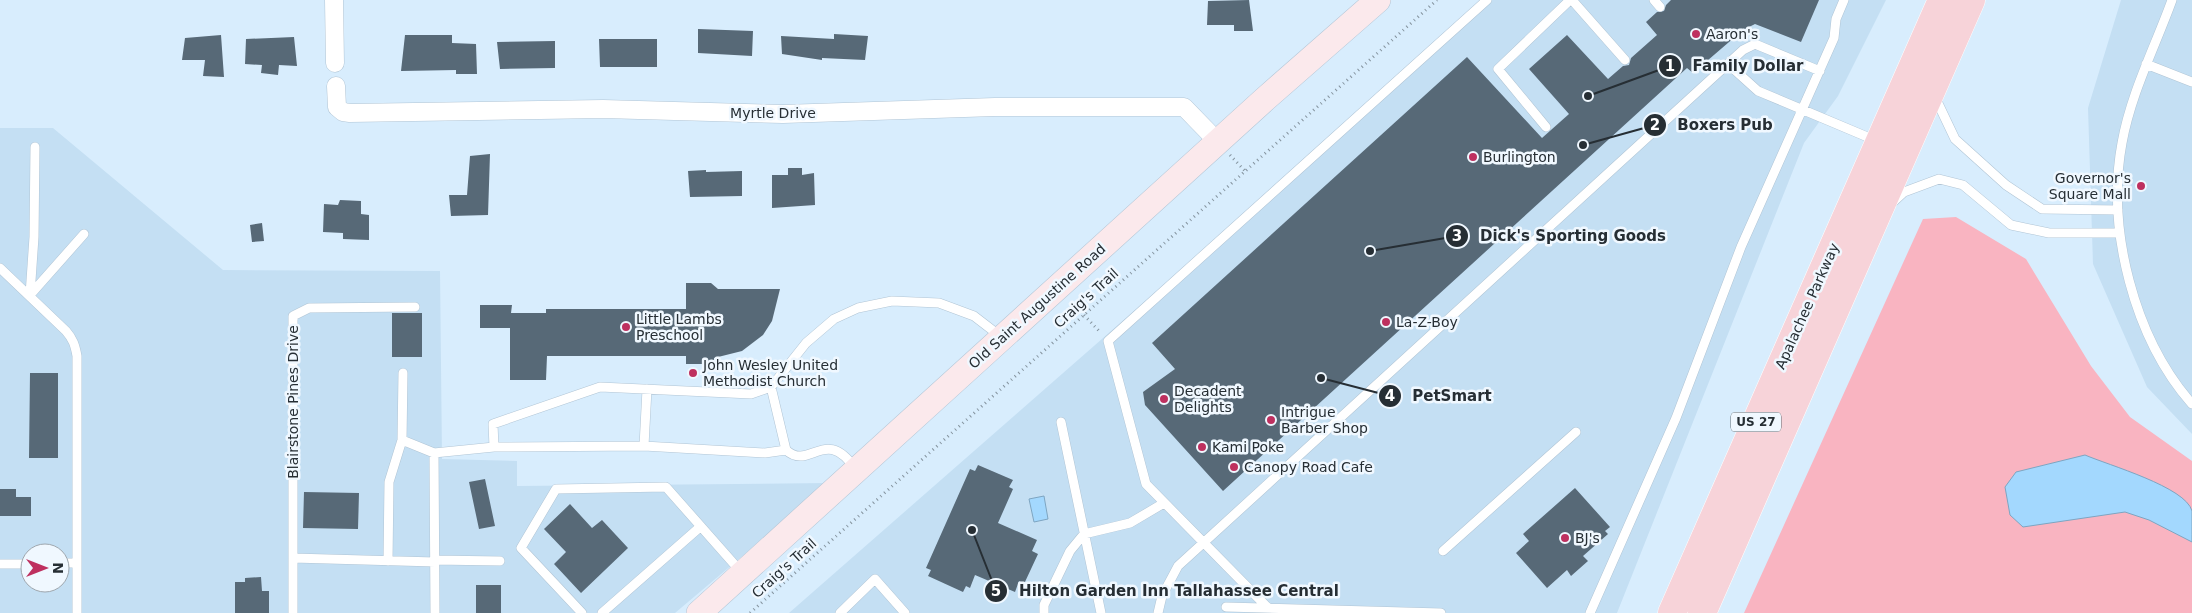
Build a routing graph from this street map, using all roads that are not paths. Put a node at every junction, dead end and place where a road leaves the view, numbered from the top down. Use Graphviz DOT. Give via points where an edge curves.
graph roads {
  1 [pos="334,0"];
  2 [pos="1378,0"];
  3 [pos="1487,0"];
  4 [pos="1571,0"];
  5 [pos="1844,0"];
  6 [pos="1942,0"];
  7 [pos="1971,0"];
  8 [pos="2172,0"];
  9 [pos="1625,60"];
  10 [pos="335,63"];
  11 [pos="1728,64"];
  12 [pos="2146,64"];
  13 [pos="1820,72"];
  14 [pos="2192,82"];
  15 [pos="336,86"];
  16 [pos="1931,88"];
  17 [pos="1802,110"];
  18 [pos="1546,127"];
  19 [pos="1218,142"];
  20 [pos="1880,142"];
  21 [pos="35,147"];
  22 [pos="2118,210"];
  23 [pos="1875,218"];
  24 [pos="2119,233"];
  25 [pos="84,234"];
  26 [pos="0,268"];
  27 [pos="30,295"];
  28 [pos="415,307"];
  29 [pos="1002,337"];
  30 [pos="403,373"];
  31 [pos="771,387"];
  32 [pos="647,389"];
  33 [pos="2192,404"];
  34 [pos="1061,422"];
  35 [pos="1576,432"];
  36 [pos="402,440"];
  37 [pos="644,446"];
  38 [pos="494,447"];
  39 [pos="786,450"];
  40 [pos="434,452"];
  41 [pos="856,470"];
  42 [pos="1164,503"];
  43 [pos="700,527"];
  44 [pos="1084,534"];
  45 [pos="1202,544"];
  46 [pos="1443,551"];
  47 [pos="293,558"];
  48 [pos="388,561"];
  49 [pos="435,561"];
  50 [pos="500,561"];
  51 [pos="70,563"];
  52 [pos="77,563"];
  53 [pos="0,564"];
  54 [pos="20,564"];
  55 [pos="742,574"];
  56 [pos="1226,607"];
  57 [pos="1268,608"];
  58 [pos="77,613"];
  59 [pos="293,613"];
  60 [pos="435,613"];
  61 [pos="582,613"];
  62 [pos="602,613"];
  63 [pos="699,613"];
  64 [pos="840,613"];
  65 [pos="905,613"];
  66 [pos="1044,613"];
  67 [pos="1101,613"];
  68 [pos="1158,613"];
  69 [pos="1441,613"];
  70 [pos="1590,613"];
  71 [pos="1672,613"];
  72 [pos="1702,613"];
  1 -- 10 [label="street"];
  2 -- 19 [label="street, Old Saint Augustine Road"];
  3 -- 42 [label="lane" via="1108,341 1146,484"];
  4 -- 9 [label="lane"];
  4 -- 18 [label="lane" via="1498,69"];
  5 -- 13 [label="lane" via="1836,19 1834,38"];
  6 -- 20 [label="main road, Apalachee Parkway / US 27"];
  7 -- 16 [label="main road, Apalachee Parkway / US 27"];
  8 -- 12 [label="lane"];
  11 -- 13 [label="lane" via="1755,44"];
  11 -- 17 [label="lane" via="1758,91"];
  11 -- 45 [label="lane"];
  12 -- 14 [label="lane"];
  12 -- 22 [label="lane" via="2122,144"];
  13 -- 17 [label="lane"];
  15 -- 19 [label="street, Myrtle Drive" via="337,108 350,113 603,109 783,114 995,107 1184,106"];
  16 -- 22 [label="lane" via="1955,139 1976,161 2042,209"];
  16 -- 23 [label="main road, Apalachee Parkway / US 27"];
  17 -- 20 [label="lane"];
  17 -- 70 [label="lane" via="1741,247 1676,418"];
  19 -- 29 [label="street, Old Saint Augustine Road"];
  20 -- 71 [label="main road, Apalachee Parkway / US 27"];
  21 -- 27 [label="lane"];
  22 -- 24 [label="lane"];
  23 -- 24 [label="lane" via="1904,192 1939,179 1964,184 2011,225 2049,233"];
  23 -- 72 [label="main road, Apalachee Parkway / US 27"];
  24 -- 33 [label="lane" via="2139,309 2157,352"];
  25 -- 27 [label="lane"];
  26 -- 27 [label="lane"];
  27 -- 52 [label="lane" via="74,340 77,356"];
  28 -- 47 [label="lane, Blairstone Pines Drive" via="309,308 293,316"];
  29 -- 31 [label="lane" via="974,316 939,304 892,301 858,308 834,319 806,343"];
  29 -- 41 [label="street, Old Saint Augustine Road"];
  30 -- 36 [label="lane"];
  31 -- 32 [label="lane" via="751,394"];
  31 -- 39 [label="lane"];
  32 -- 37 [label="lane"];
  32 -- 38 [label="lane" via="600,387 493,424"];
  34 -- 44 [label="lane"];
  35 -- 46 [label="lane"];
  36 -- 40 [label="lane"];
  36 -- 48 [label="lane" via="389,482"];
  37 -- 38 [label="lane"];
  37 -- 39 [label="lane" via="765,454"];
  38 -- 40 [label="lane"];
  39 -- 41 [label="lane" via="793,456 802,456 827,448 846,454"];
  40 -- 49 [label="lane"];
  41 -- 55 [label="street, Old Saint Augustine Road"];
  42 -- 44 [label="lane" via="1130,523"];
  42 -- 45 [label="lane"];
  43 -- 55 [label="lane"];
  43 -- 61 [label="lane" via="666,487 556,489 522,548"];
  43 -- 62 [label="lane"];
  44 -- 66 [label="lane" via="1070,551 1044,605"];
  44 -- 67 [label="lane"];
  45 -- 57 [label="lane"];
  45 -- 68 [label="lane" via="1178,566 1162,596"];
  47 -- 48 [label="lane"];
  47 -- 59 [label="lane, Blairstone Pines Drive"];
  48 -- 49 [label="lane"];
  49 -- 50 [label="lane"];
  49 -- 60 [label="lane"];
  51 -- 52 [label="lane"];
  52 -- 58 [label="lane"];
  53 -- 54 [label="lane"];
  55 -- 63 [label="street, Old Saint Augustine Road"];
  56 -- 57 [label="lane"];
  57 -- 69 [label="lane"];
  64 -- 65 [label="lane" via="875,579"];
}
